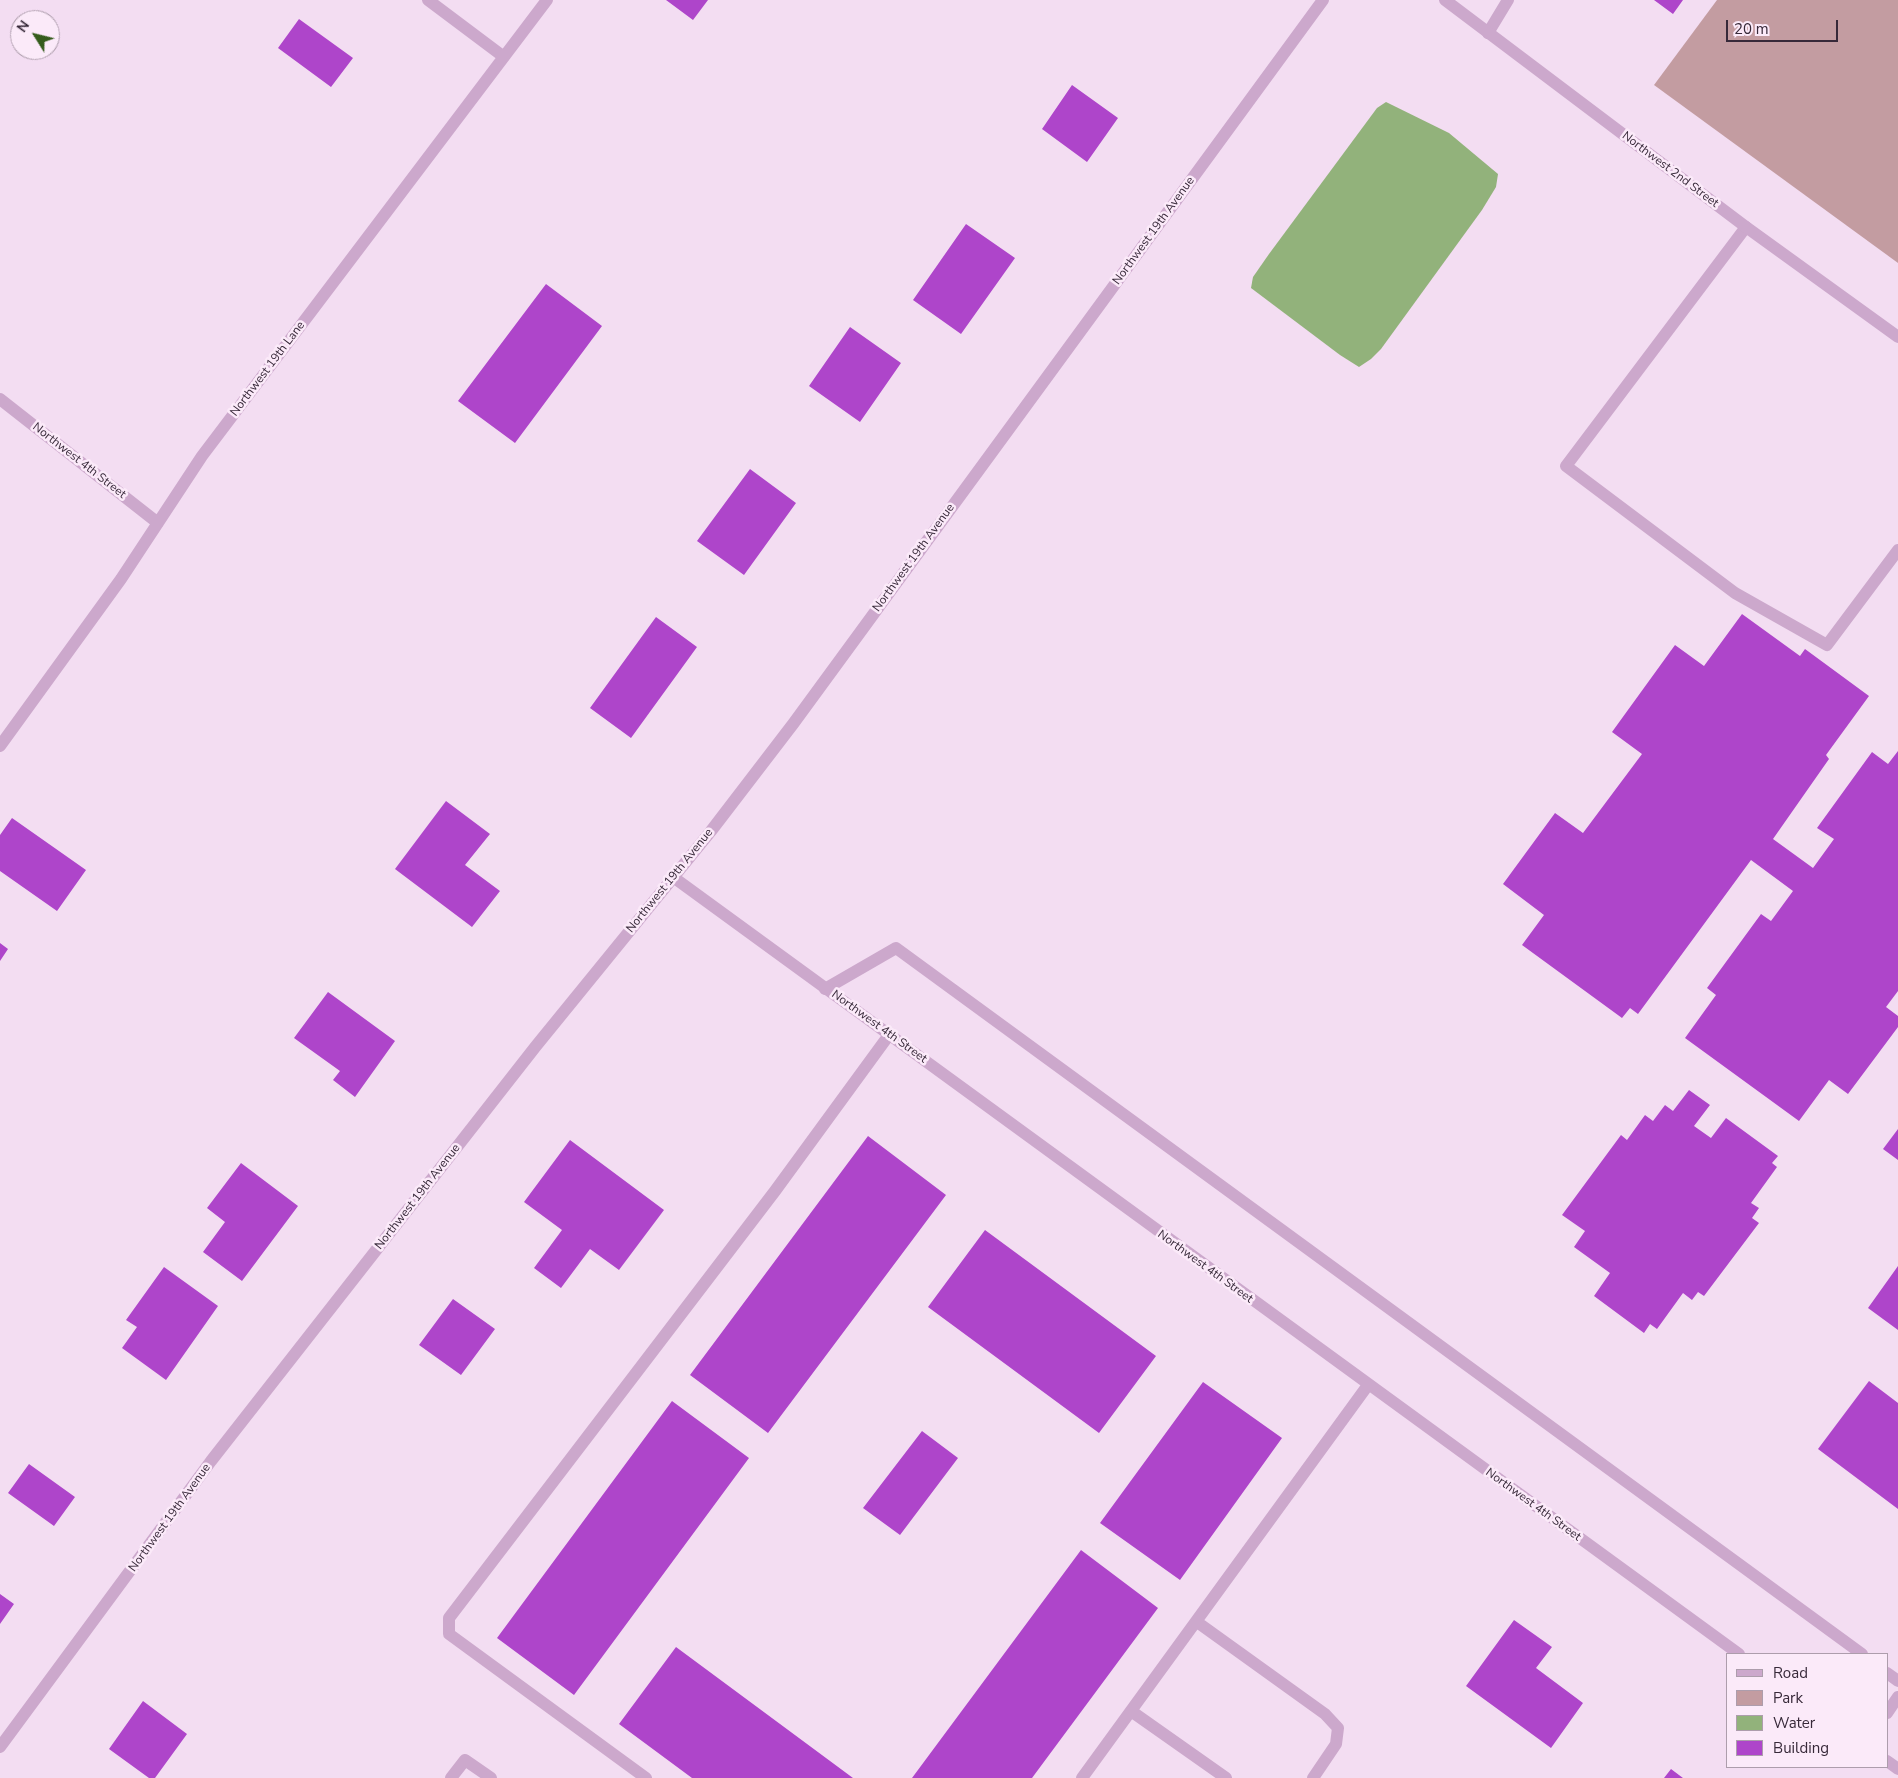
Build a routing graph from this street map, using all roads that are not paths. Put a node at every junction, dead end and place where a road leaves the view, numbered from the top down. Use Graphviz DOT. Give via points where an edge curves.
graph roads {
  1 [pos="428,0"];
  2 [pos="546,0"];
  3 [pos="1322,0"];
  4 [pos="1445,0"];
  5 [pos="1508,0"];
  6 [pos="1488,33"];
  7 [pos="504,57"];
  8 [pos="1746,227"];
  9 [pos="1898,337"];
  10 [pos="0,399"];
  11 [pos="158,523"];
  12 [pos="1898,550"];
  13 [pos="0,746"];
  14 [pos="673,877"];
  15 [pos="826,989"];
  16 [pos="889,1035"];
  17 [pos="1368,1385"];
  18 [pos="1197,1622"];
  19 [pos="1738,1653"];
  20 [pos="1861,1653"];
  21 [pos="1888,1673"];
  22 [pos="1898,1681"];
  23 [pos="1898,1697"];
  24 [pos="1131,1711"];
  25 [pos="1888,1712"];
  26 [pos="0,1748"];
  27 [pos="451,1778"];
  28 [pos="490,1778"];
  29 [pos="646,1778"];
  30 [pos="1082,1778"];
  31 [pos="1226,1778"];
  32 [pos="1313,1778"];
  1 -- 7 [label="street"];
  2 -- 7 [label="street, Northwest 19th Lane"];
  3 -- 14 [label="street, Northwest 19th Avenue" via="793,724"];
  4 -- 6 [label="street, Northwest 2nd Street"];
  5 -- 6 [label="street"];
  6 -- 8 [label="street, Northwest 2nd Street"];
  7 -- 11 [label="street, Northwest 19th Lane" via="202,456"];
  8 -- 9 [label="street, Northwest 2nd Street"];
  8 -- 12 [label="street" via="1566,466 1734,593 1827,646"];
  10 -- 11 [label="street, Northwest 4th Street"];
  11 -- 13 [label="street, Northwest 19th Lane"];
  14 -- 15 [label="street, Northwest 4th Street"];
  14 -- 26 [label="street, Northwest 19th Avenue" via="530,1054 211,1462"];
  15 -- 16 [label="street, Northwest 4th Street"];
  15 -- 20 [label="street" via="896,948"];
  16 -- 17 [label="street, Northwest 4th Street"];
  16 -- 29 [label="street" via="449,1618 449,1634"];
  17 -- 18 [label="street"];
  17 -- 19 [label="street, Northwest 4th Street"];
  18 -- 24 [label="street"];
  18 -- 32 [label="street" via="1325,1714 1338,1728 1336,1744"];
  21 -- 22 [label="street"];
  23 -- 25 [label="street"];
  24 -- 30 [label="street"];
  24 -- 31 [label="street"];
  27 -- 28 [label="street" via="465,1760"];
}
